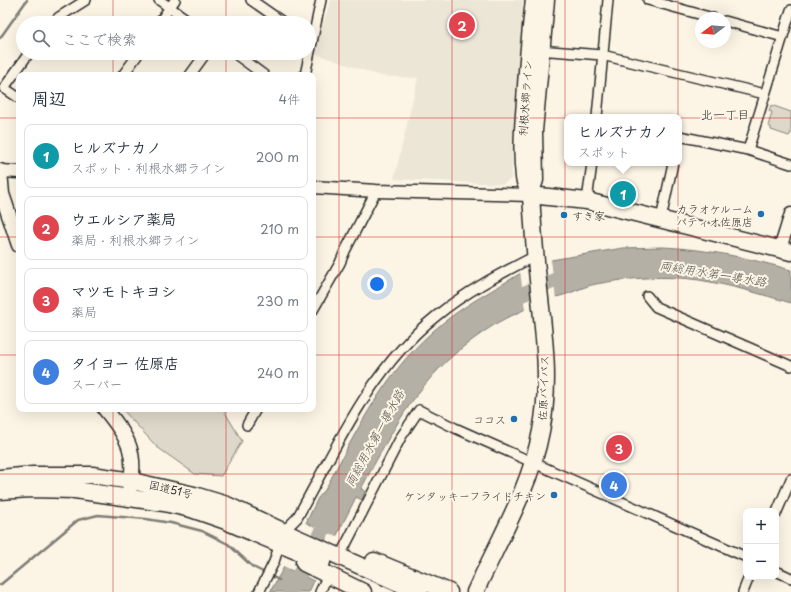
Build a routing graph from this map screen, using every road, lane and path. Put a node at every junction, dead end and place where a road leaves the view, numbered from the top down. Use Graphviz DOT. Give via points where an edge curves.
graph roads {
  1 [pos="86,0"];
  2 [pos="159,0"];
  3 [pos="251,0"];
  4 [pos="321,0"];
  5 [pos="534,0"];
  6 [pos="546,0"];
  7 [pos="608,0"];
  8 [pos="648,0"];
  9 [pos="173,4"];
  10 [pos="791,10"];
  11 [pos="695,13"];
  12 [pos="60,16"];
  13 [pos="164,16"];
  14 [pos="185,16"];
  15 [pos="274,16"];
  16 [pos="316,20"];
  17 [pos="731,23"];
  18 [pos="783,37"];
  19 [pos="535,50"];
  20 [pos="602,55"];
  21 [pos="24,60"];
  22 [pos="134,60"];
  23 [pos="201,60"];
  24 [pos="244,60"];
  25 [pos="308,60"];
  26 [pos="125,72"];
  27 [pos="192,72"];
  28 [pos="260,72"];
  29 [pos="306,72"];
  30 [pos="765,94"];
  31 [pos="16,96"];
  32 [pos="597,114"];
  33 [pos="682,137"];
  34 [pos="748,150"];
  35 [pos="791,164"];
  36 [pos="592,166"];
  37 [pos="672,166"];
  38 [pos="0,171"];
  39 [pos="16,172"];
  40 [pos="316,187"];
  41 [pos="376,191"];
  42 [pos="530,195"];
  43 [pos="588,201"];
  44 [pos="791,214"];
  45 [pos="661,220"];
  46 [pos="16,236"];
  47 [pos="786,250"];
  48 [pos="535,258"];
  49 [pos="647,296"];
  50 [pos="316,305"];
  51 [pos="791,366"];
  52 [pos="107,412"];
  53 [pos="254,412"];
  54 [pos="247,425"];
  55 [pos="533,461"];
  56 [pos="0,478"];
  57 [pos="791,479"];
  58 [pos="132,481"];
  59 [pos="54,482"];
  60 [pos="0,491"];
  61 [pos="128,497"];
  62 [pos="779,508"];
  63 [pos="286,540"];
  64 [pos="743,556"];
  65 [pos="331,559"];
  66 [pos="779,572"];
  67 [pos="791,578"];
  68 [pos="748,580"];
  69 [pos="259,592"];
  70 [pos="320,592"];
  71 [pos="363,592"];
  72 [pos="391,592"];
  73 [pos="419,592"];
  74 [pos="449,592"];
  75 [pos="475,592"];
  76 [pos="743,592"];
  1 -- 12 [label="street"];
  2 -- 9 [label="street"];
  3 -- 15 [label="street"];
  4 -- 16 [label="street"];
  5 -- 19 [label="highway, 利根水郷ライン"];
  6 -- 19 [label="highway, 利根水郷ライン"];
  7 -- 20 [label="street"];
  8 -- 11 [label="street"];
  9 -- 13 [label="street"];
  9 -- 14 [label="street"];
  10 -- 18 [label="street"];
  17 -- 18 [label="street"];
  18 -- 30 [label="street"];
  19 -- 20 [label="street"];
  19 -- 42 [label="highway, 利根水郷ライン" via="523,131 524,179"];
  20 -- 30 [label="street"];
  20 -- 32 [label="street"];
  21 -- 31 [label="street" via="4,88"];
  22 -- 26 [label="street"];
  23 -- 27 [label="street"];
  24 -- 28 [label="street"];
  25 -- 29 [label="street"];
  30 -- 34 [label="street"];
  33 -- 34 [label="street"];
  34 -- 35 [label="street"];
  36 -- 43 [label="street"];
  37 -- 45 [label="street"];
  38 -- 39 [label="street"];
  38 -- 46 [label="main road" via="2,194"];
  40 -- 41 [label="street"];
  41 -- 42 [label="street"];
  41 -- 50 [label="street"];
  42 -- 43 [label="highway"];
  42 -- 48 [label="highway, 佐原バイパス"];
  43 -- 45 [label="highway"];
  44 -- 47 [label="street"];
  45 -- 47 [label="highway"];
  48 -- 55 [label="highway, 佐原バイパス" via="546,375 541,432"];
  48 -- 63 [label="street" via="481,284 434,317 408,342 372,386 358,408"];
  49 -- 51 [label="street" via="656,307"];
  52 -- 58 [label="main road" via="131,449"];
  53 -- 54 [label="street"];
  55 -- 64 [label="street"];
  55 -- 65 [label="street" via="419,410"];
  55 -- 75 [label="highway, 佐原バイパス"];
  56 -- 59 [label="highway, 国道51号"];
  57 -- 62 [label="street"];
  58 -- 59 [label="highway, 国道51号" via="92,475"];
  58 -- 61 [label="main road"];
  58 -- 63 [label="highway, 国道51号" via="227,505 254,517"];
  59 -- 60 [label="highway, 国道51号" via="31,488"];
  59 -- 61 [label="highway, 国道51号"];
  61 -- 63 [label="highway, 国道51号" via="191,509"];
  63 -- 65 [label="highway"];
  63 -- 65 [label="highway"];
  63 -- 69 [label="street"];
  65 -- 70 [label="street"];
  65 -- 71 [label="highway"];
  65 -- 72 [label="highway"];
  65 -- 73 [label="highway"];
  65 -- 74 [label="highway"];
  66 -- 67 [label="street"];
  68 -- 76 [label="street"];
}
